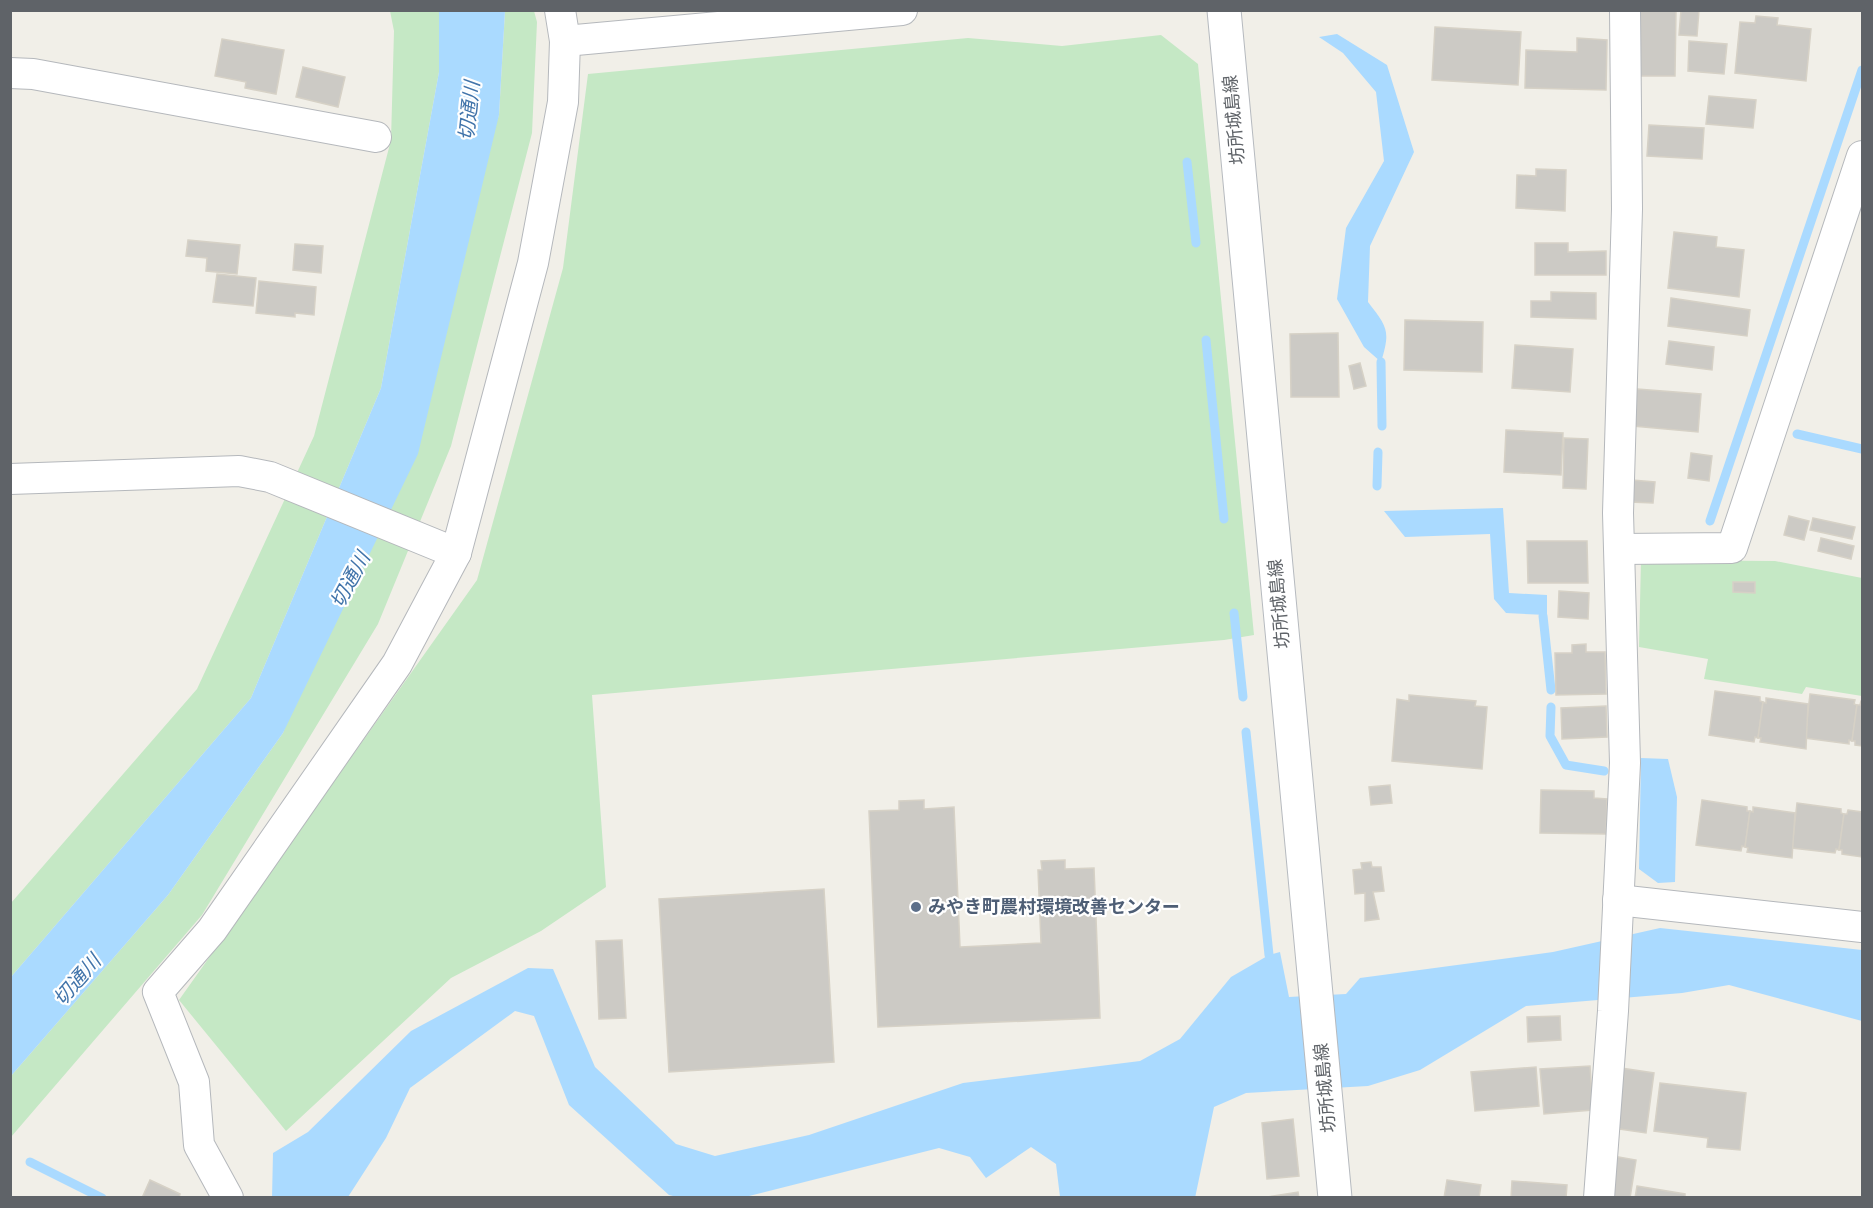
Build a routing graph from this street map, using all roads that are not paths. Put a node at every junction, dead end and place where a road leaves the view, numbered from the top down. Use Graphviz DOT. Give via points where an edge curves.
graph roads {
  1 [pos="561,10"];
  2 [pos="902,10"];
  3 [pos="1224,10"];
  4 [pos="1625,10"];
  5 [pos="565,41"];
  6 [pos="10,73"];
  7 [pos="376,137"];
  8 [pos="1863,156"];
  9 [pos="10,479"];
  10 [pos="1620,549"];
  11 [pos="449,550"];
  12 [pos="1618,913"];
  13 [pos="1863,927"];
  14 [pos="228,1197"];
  15 [pos="1335,1197"];
  16 [pos="1599,1197"];
  1 -- 5 [label="street"];
  2 -- 5 [label="street"];
  3 -- 15 [label="main road, 坊所城島線"];
  4 -- 10 [label="street" via="1627,209"];
  5 -- 11 [label="street" via="563,102 533,263"];
  6 -- 7 [label="street"];
  8 -- 10 [label="street" via="1732,548"];
  9 -- 11 [label="street" via="239,471 284,483"];
  10 -- 12 [label="street" via="1625,763"];
  11 -- 14 [label="street" via="397,664 212,930 158,992 194,1083 199,1145"];
  12 -- 13 [label="street"];
  12 -- 16 [label="street"];
}
